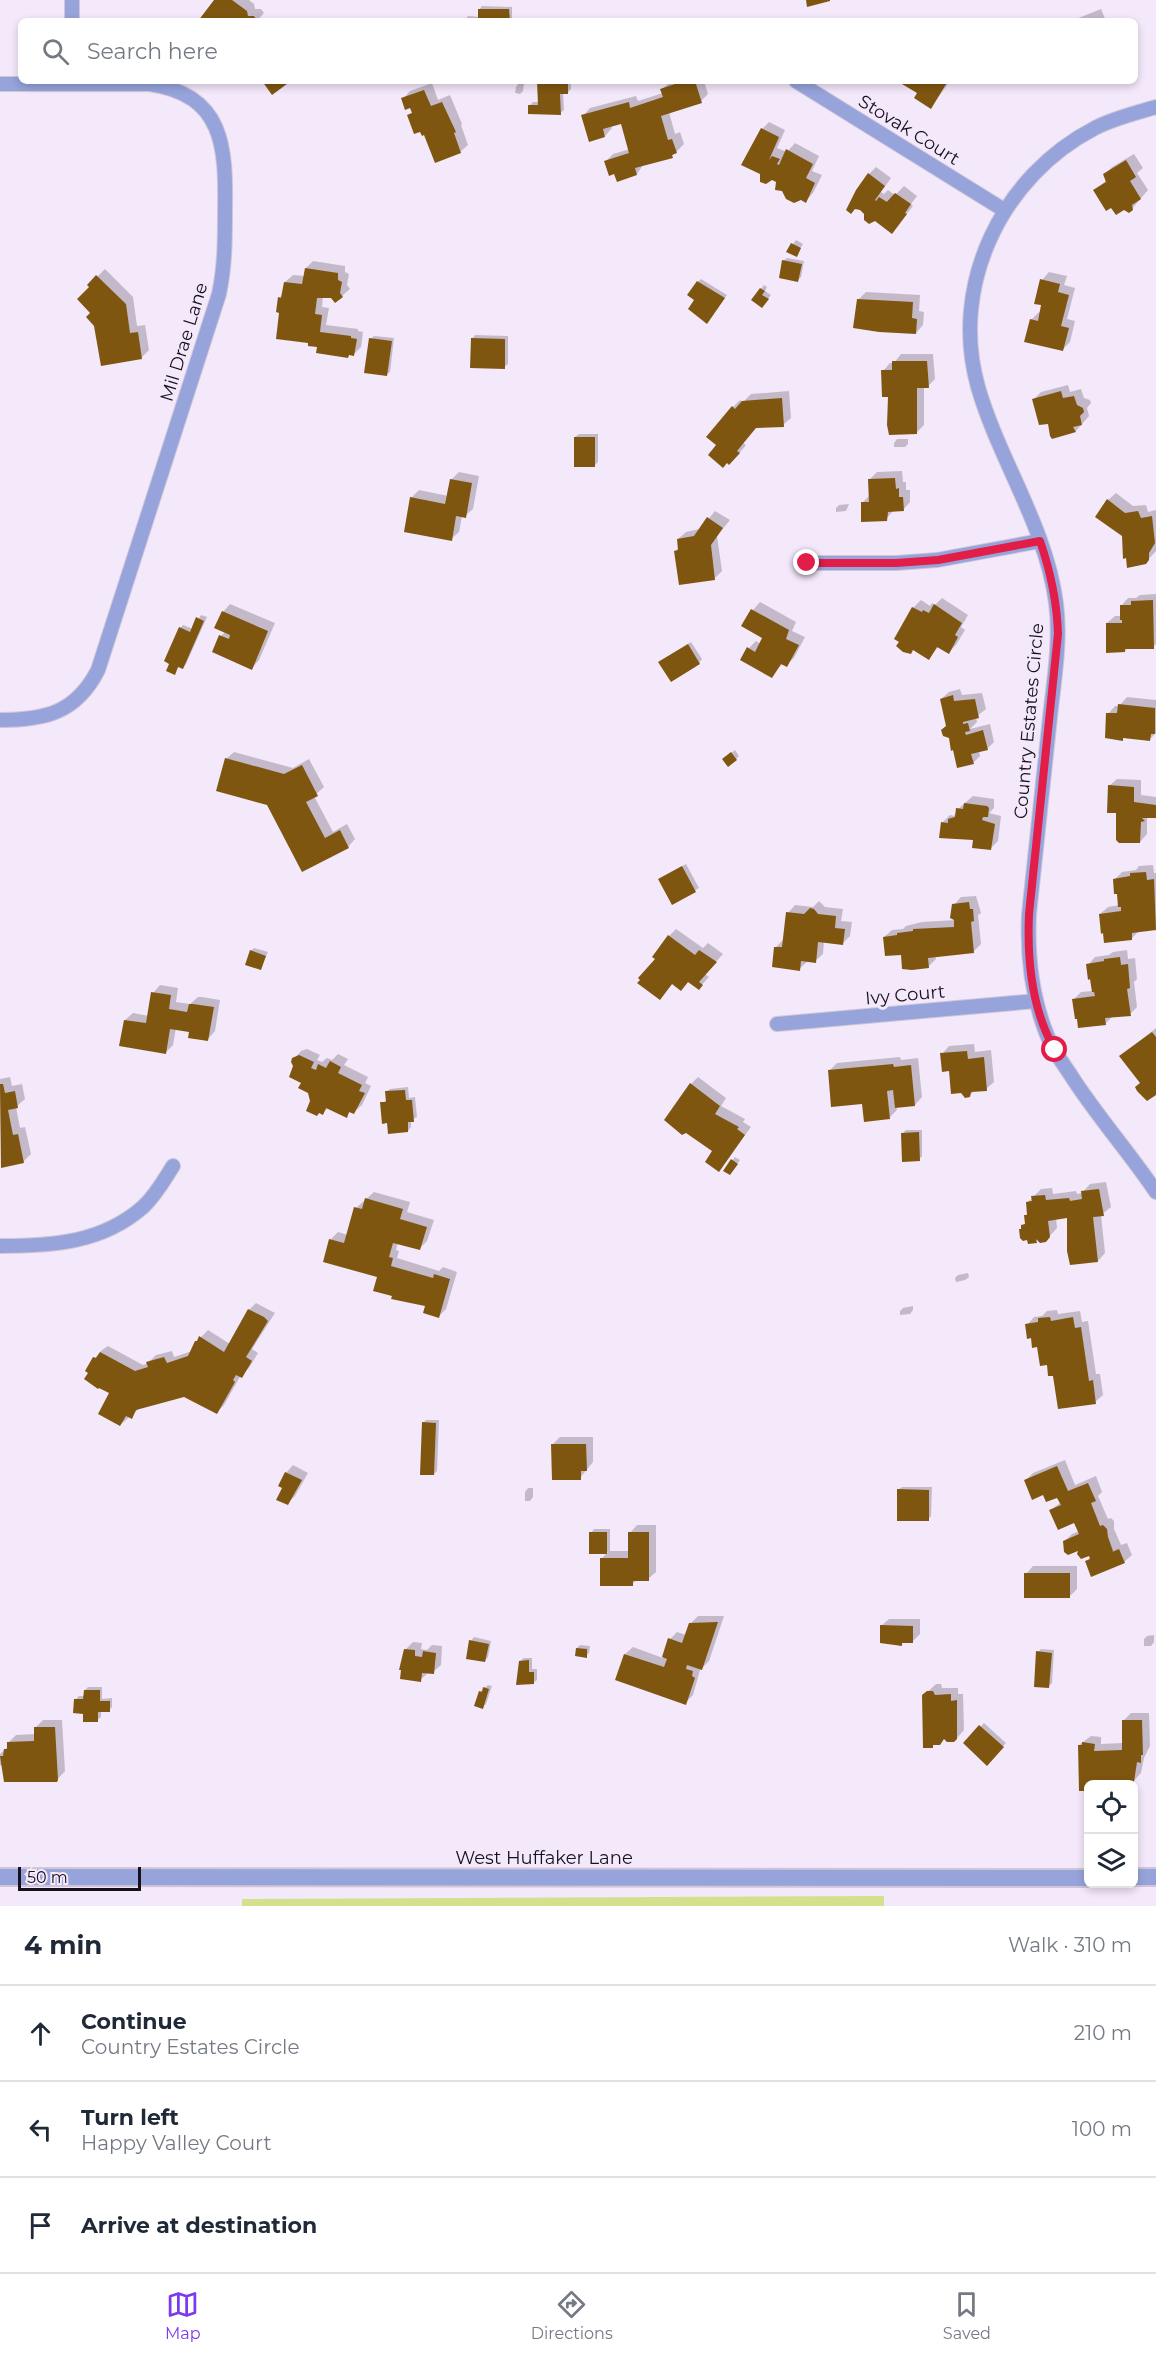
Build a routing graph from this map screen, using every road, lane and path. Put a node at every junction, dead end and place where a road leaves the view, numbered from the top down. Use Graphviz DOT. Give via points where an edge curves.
graph roads {
  1 [pos="72,0"];
  2 [pos="72,18"];
  3 [pos="0,84"];
  4 [pos="18,84"];
  5 [pos="150,84"];
  6 [pos="801,84"];
  7 [pos="1156,106"];
  8 [pos="1004,210"];
  9 [pos="1040,541"];
  10 [pos="807,563"];
  11 [pos="0,720"];
  12 [pos="1036,1001"];
  13 [pos="777,1024"];
  14 [pos="173,1166"];
  15 [pos="1156,1192"];
  16 [pos="0,1246"];
  17 [pos="0,1877"];
  18 [pos="1138,1877"];
  19 [pos="1156,1877"];
  20 [pos="1084,1878"];
  1 -- 2 [label="street"];
  3 -- 4 [label="street, Mil Drae Lane"];
  5 -- 11 [label="street, Mil Drae Lane" via="186,93 211,118 219,135 225,180 225,268 98,670 89,687 64,708 48,716"];
  6 -- 8 [label="street, Stovak Court"];
  7 -- 8 [label="street, Country Estates Circle" via="1096,127 1068,144 1019,189"];
  8 -- 9 [label="street, Country Estates Circle" via="979,267 969,326 971,356 988,418"];
  9 -- 10 [label="street" via="938,560"];
  9 -- 12 [label="street, Country Estates Circle" via="1052,575 1058,634 1029,914 1029,966"];
  12 -- 13 [label="street, Ivy Court"];
  12 -- 15 [label="street, Country Estates Circle" via="1047,1036 1063,1064"];
  14 -- 16 [label="street" via="144,1206 102,1233 45,1246"];
  17 -- 20 [label="street, West Huffaker Lane"];
  18 -- 19 [label="street"];
}
